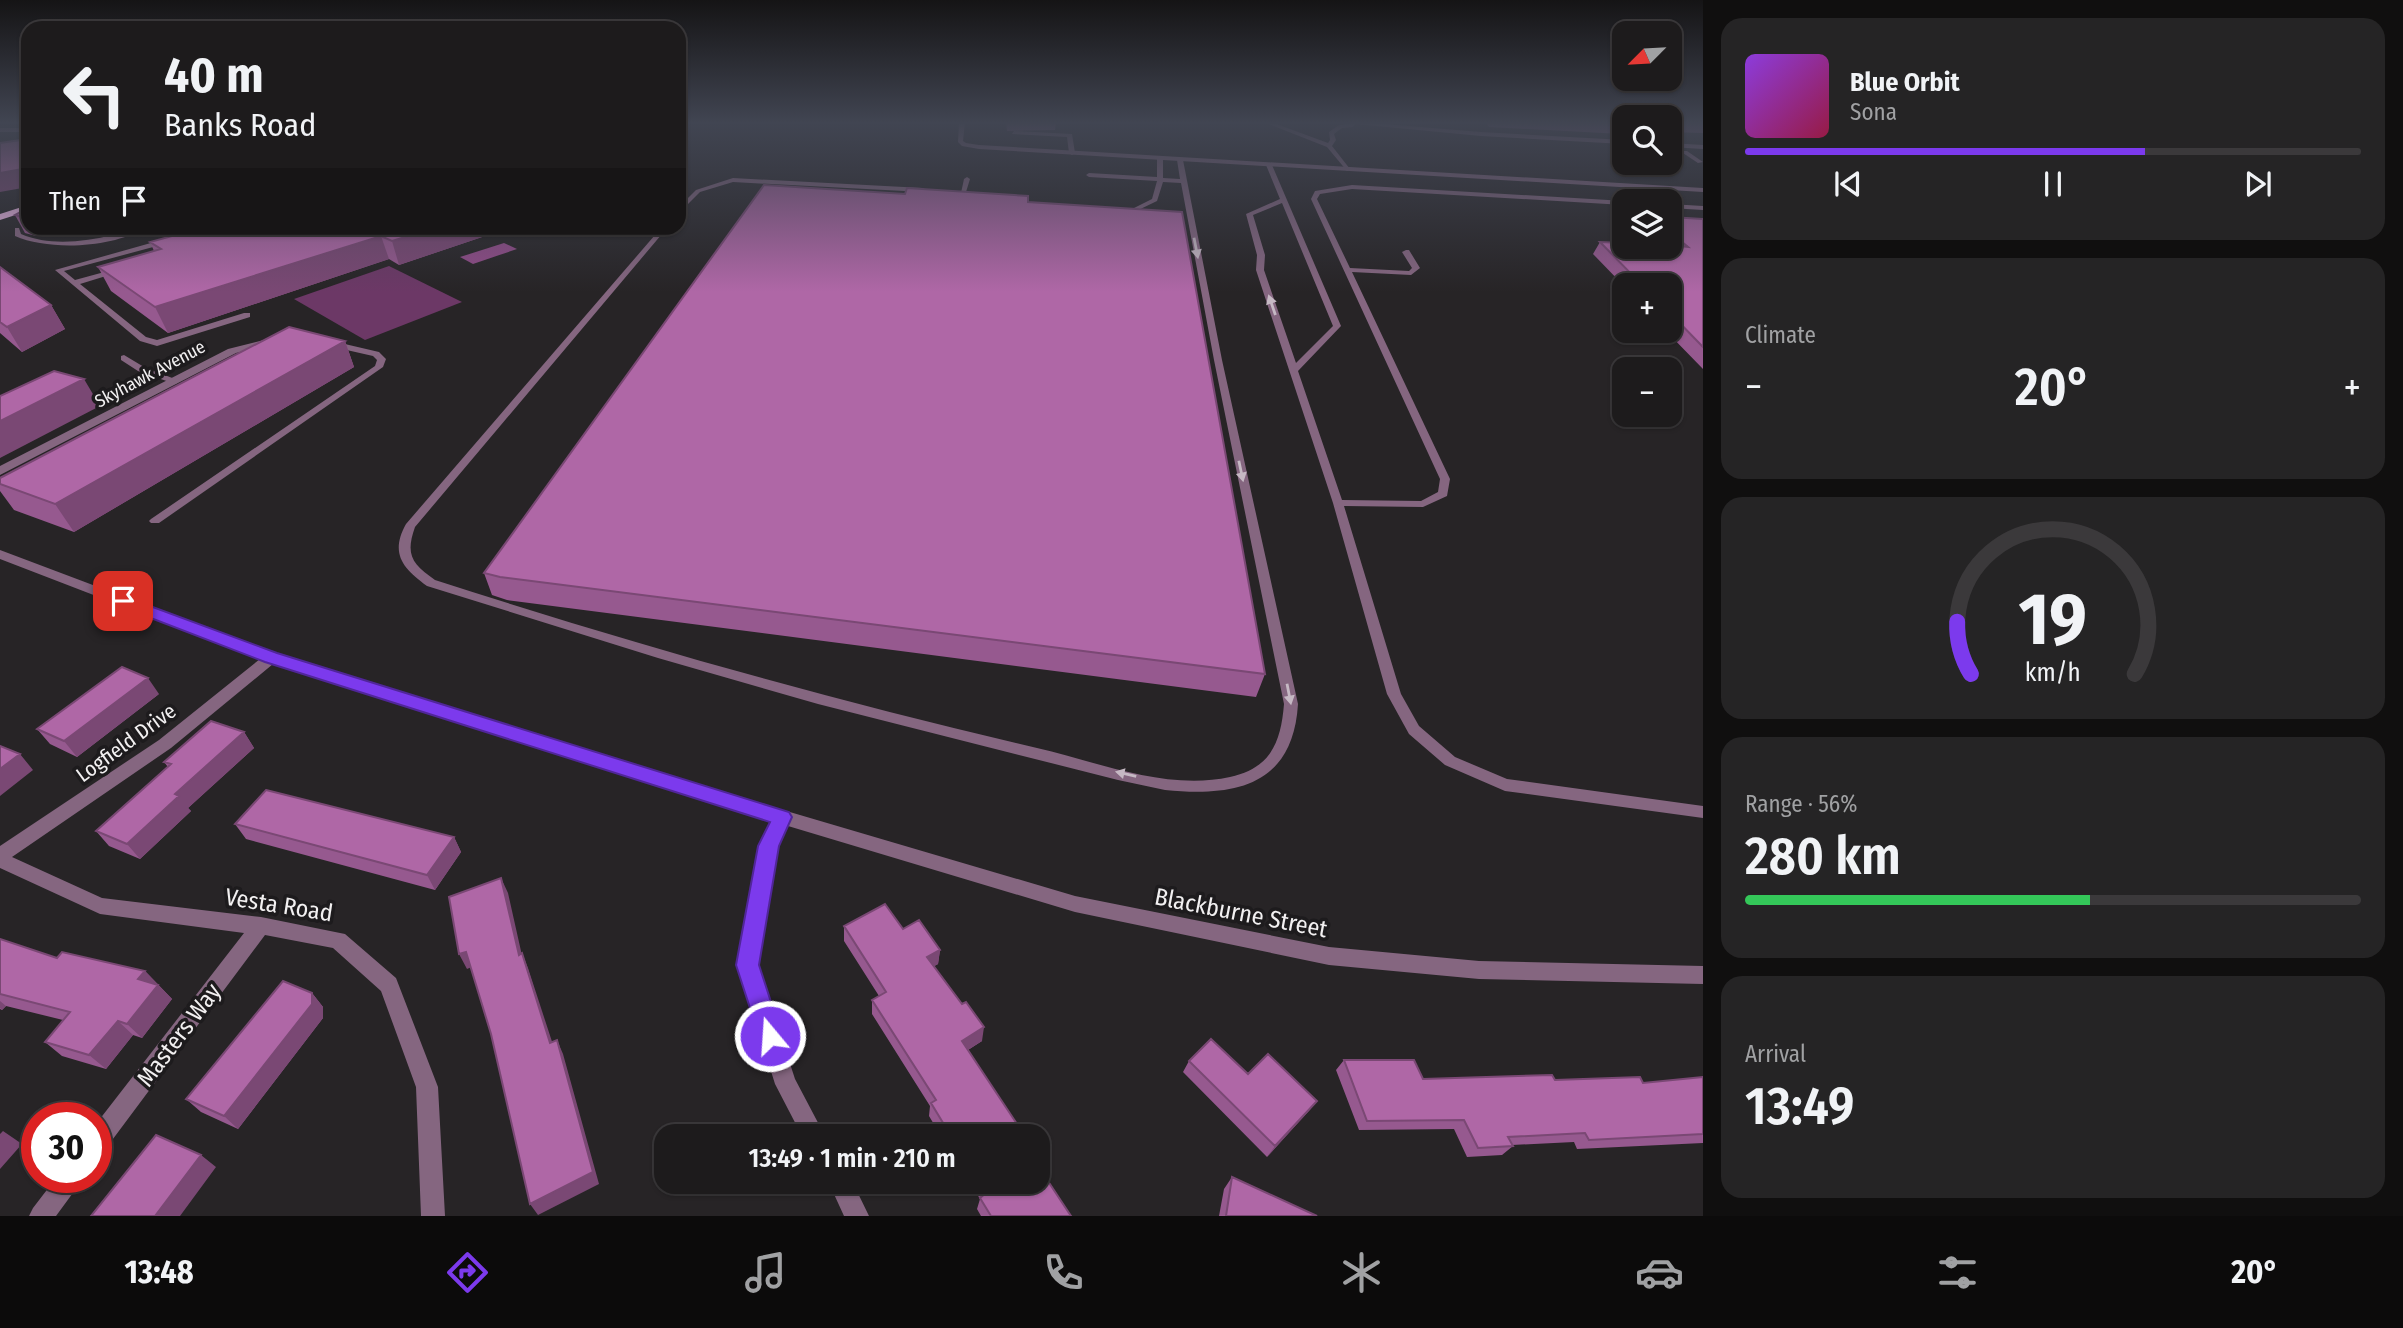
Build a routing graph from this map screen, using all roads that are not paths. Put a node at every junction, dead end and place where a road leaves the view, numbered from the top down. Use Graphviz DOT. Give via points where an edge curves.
graph roads {
  1 [pos="967,179"];
  2 [pos="1142,179"];
  3 [pos="1275,179"];
  4 [pos="1512,179"];
  5 [pos="1160,180"];
  6 [pos="1184,181"];
  7 [pos="1703,190"];
  8 [pos="935,191"];
  9 [pos="949,192"];
  10 [pos="963,192"];
  11 [pos="976,193"];
  12 [pos="21,199"];
  13 [pos="1284,200"];
  14 [pos="1612,202"];
  15 [pos="686,204"];
  16 [pos="0,205"];
  17 [pos="1682,207"];
  18 [pos="1703,208"];
  19 [pos="21,210"];
  20 [pos="1130,213"];
  21 [pos="1142,214"];
  22 [pos="1116,215"];
  23 [pos="0,217"];
  24 [pos="18,229"];
  25 [pos="113,235"];
  26 [pos="658,235"];
  27 [pos="176,237"];
  28 [pos="1406,252"];
  29 [pos="127,267"];
  30 [pos="1348,270"];
  31 [pos="74,283"];
  32 [pos="247,315"];
  33 [pos="292,339"];
  34 [pos="324,342"];
  35 [pos="124,358"];
  36 [pos="1295,369"];
  37 [pos="175,381"];
  38 [pos="135,402"];
  39 [pos="156,408"];
  40 [pos="0,471"];
  41 [pos="1338,503"];
  42 [pos="155,521"];
  43 [pos="0,554"];
  44 [pos="271,658"];
  45 [pos="1703,812"];
  46 [pos="782,817"];
  47 [pos="0,858"];
  48 [pos="261,926"];
  49 [pos="1703,975"];
  50 [pos="112,1122"];
  51 [pos="808,1124"];
  52 [pos="59,1193"];
  53 [pos="846,1194"];
  54 [pos="41,1216"];
  55 [pos="433,1216"];
  56 [pos="857,1216"];
  1 -- 10 [label="lane"];
  2 -- 5 [label="lane"];
  3 -- 13 [label="lane"];
  4 -- 7 [label="street"];
  5 -- 6 [label="lane"];
  5 -- 20 [label="lane" via="1154,200"];
  6 -- 26 [label="lane, one-way" via="1185,221 1291,704 1290,732 1277,758 1257,775 1227,784 1189,786 973,739 611,642 431,583 413,571 403,542 410,526"];
  8 -- 15 [label="lane" via="733,180 698,191"];
  9 -- 10 [label="lane"];
  10 -- 11 [label="lane"];
  12 -- 16 [label="highway"];
  13 -- 36 [label="lane" via="1337,326"];
  36 -- 13 [label="lane, one-way" via="1260,270 1261,255 1250,214"];
  14 -- 30 [label="lane" via="1333,187 1317,192 1314,199"];
  17 -- 18 [label="lane"];
  19 -- 23 [label="highway"];
  20 -- 21 [label="lane"];
  20 -- 22 [label="lane"];
  24 -- 25 [label="lane" via="17,235 28,242 55,244"];
  27 -- 31 [label="lane" via="59,270"];
  28 -- 30 [label="lane" via="1416,268 1411,273"];
  29 -- 31 [label="lane"];
  30 -- 41 [label="lane" via="1445,479 1443,494 1423,504"];
  31 -- 32 [label="lane" via="144,339 157,342"];
  33 -- 37 [label="street, Skyhawk Avenue" via="232,351"];
  34 -- 42 [label="lane" via="382,359 379,367"];
  35 -- 37 [label="lane"];
  36 -- 41 [label="lane"];
  37 -- 38 [label="street, Skyhawk Avenue"];
  38 -- 39 [label="lane"];
  38 -- 40 [label="street, Skyhawk Avenue"];
  41 -- 45 [label="lane" via="1394,694 1415,730 1450,761 1505,785"];
  43 -- 44 [label="street, Blackburne Street"];
  44 -- 46 [label="street, Blackburne Street"];
  44 -- 47 [label="street, Logfield Drive" via="164,744"];
  46 -- 49 [label="street, Blackburne Street" via="1075,904 1329,956 1479,970"];
  46 -- 51 [label="street" via="769,846 748,965 786,1084"];
  47 -- 48 [label="street, Vesta Road" via="100,906"];
  48 -- 50 [label="street, Masters Way"];
  48 -- 55 [label="street, Vesta Road" via="338,940 389,985 427,1087"];
  52 -- 54 [label="street"];
  53 -- 56 [label="street"];
}
